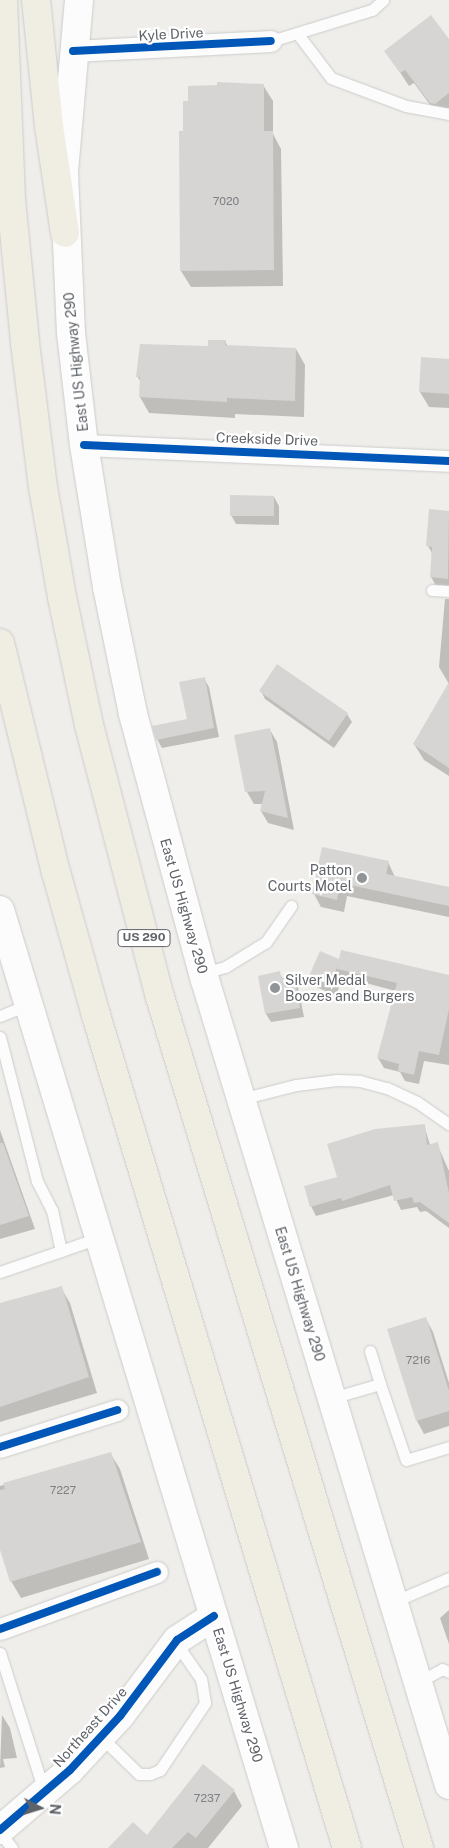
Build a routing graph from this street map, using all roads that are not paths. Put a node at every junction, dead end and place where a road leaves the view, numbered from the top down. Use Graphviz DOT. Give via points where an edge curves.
graph roads {
  1 [pos="3,0"];
  2 [pos="36,0"];
  3 [pos="79,0"];
  4 [pos="383,0"];
  5 [pos="297,33"];
  6 [pos="271,42"];
  7 [pos="73,51"];
  8 [pos="447,116"];
  9 [pos="65,233"];
  10 [pos="84,445"];
  11 [pos="449,461"];
  12 [pos="432,590"];
  13 [pos="449,591"];
  14 [pos="0,643"];
  15 [pos="291,906"];
  16 [pos="0,910"];
  17 [pos="203,973"];
  18 [pos="27,1005"];
  19 [pos="0,1016"];
  20 [pos="0,1037"];
  21 [pos="241,1099"];
  22 [pos="449,1124"];
  23 [pos="87,1241"];
  24 [pos="62,1250"];
  25 [pos="0,1272"];
  26 [pos="370,1351"];
  27 [pos="380,1384"];
  28 [pos="332,1398"];
  29 [pos="117,1410"];
  30 [pos="0,1446"];
  31 [pos="449,1447"];
  32 [pos="157,1572"];
  33 [pos="449,1578"];
  34 [pos="394,1602"];
  35 [pos="214,1616"];
  36 [pos="0,1629"];
  37 [pos="175,1642"];
  38 [pos="0,1653"];
  39 [pos="3,1671"];
  40 [pos="449,1672"];
  41 [pos="418,1682"];
  42 [pos="101,1737"];
  43 [pos="449,1786"];
  44 [pos="45,1793"];
  45 [pos="0,1831"];
  46 [pos="12,1848"];
  47 [pos="284,1848"];
  48 [pos="348,1848"];
  49 [pos="419,1848"];
  1 -- 49 [label="highway, US 290" via="11,199 26,353 44,496 89,725 160,997"];
  2 -- 9 [label="highway" via="49,126"];
  3 -- 7 [label="main road, East US Highway 290"];
  4 -- 5 [label="lane" via="372,10"];
  5 -- 6 [label="lane"];
  5 -- 8 [label="lane" via="331,78 367,93"];
  6 -- 7 [label="street, Kyle Drive"];
  7 -- 9 [label="main road, East US Highway 290" via="64,173"];
  9 -- 10 [label="main road, East US Highway 290" via="71,333"];
  10 -- 11 [label="street, Creekside Drive"];
  10 -- 17 [label="main road, East US Highway 290" via="108,588 134,714"];
  12 -- 13 [label="lane"];
  14 -- 48 [label="highway" via="56,872 96,1016"];
  15 -- 17 [label="lane" via="266,942 225,967"];
  16 -- 18 [label="main road, East US Highway 290"];
  17 -- 21 [label="main road, East US Highway 290"];
  18 -- 19 [label="lane"];
  18 -- 23 [label="main road, East US Highway 290"];
  20 -- 24 [label="lane" via="37,1181 52,1210"];
  21 -- 22 [label="lane" via="296,1085 360,1081 387,1088 417,1102"];
  21 -- 28 [label="main road, East US Highway 290"];
  23 -- 24 [label="lane"];
  23 -- 35 [label="main road, East US Highway 290"];
  24 -- 25 [label="lane"];
  26 -- 27 [label="lane"];
  27 -- 28 [label="lane"];
  27 -- 31 [label="lane" via="406,1460"];
  28 -- 34 [label="main road, East US Highway 290"];
  29 -- 30 [label="street"];
  32 -- 36 [label="street"];
  33 -- 34 [label="lane"];
  34 -- 41 [label="main road, East US Highway 290"];
  35 -- 37 [label="main road, Northeast Drive"];
  35 -- 47 [label="main road, East US Highway 290"];
  37 -- 42 [label="main road, Northeast Drive"];
  37 -- 42 [label="lane" via="201,1679 205,1703 160,1770 139,1774"];
  38 -- 39 [label="lane"];
  39 -- 44 [label="lane"];
  40 -- 41 [label="lane" via="442,1669"];
  41 -- 43 [label="main road, East US Highway 290"];
  42 -- 44 [label="main road, Northeast Drive"];
  44 -- 45 [label="main road, Northeast Drive"];
  45 -- 46 [label="lane"];
}
